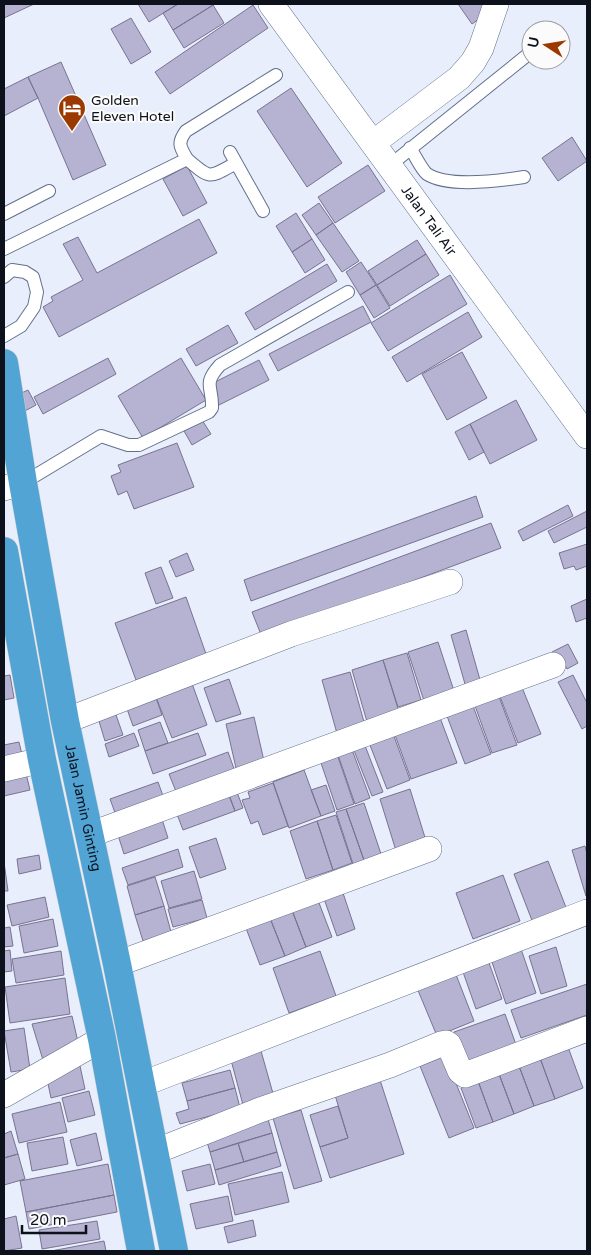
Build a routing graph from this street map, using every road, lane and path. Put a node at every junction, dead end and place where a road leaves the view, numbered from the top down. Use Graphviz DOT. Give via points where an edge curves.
graph roads {
  1 [pos="271,4"];
  2 [pos="496,4"];
  3 [pos="521,60"];
  4 [pos="276,75"];
  5 [pos="373,143"];
  6 [pos="410,148"];
  7 [pos="187,159"];
  8 [pos="389,166"];
  9 [pos="524,177"];
  10 [pos="49,191"];
  11 [pos="262,211"];
  12 [pos="4,214"];
  13 [pos="4,249"];
  14 [pos="4,277"];
  15 [pos="348,292"];
  16 [pos="4,336"];
  17 [pos="4,363"];
  18 [pos="7,414"];
  19 [pos="587,436"];
  20 [pos="13,485"];
  21 [pos="4,551"];
  22 [pos="6,580"];
  23 [pos="450,582"];
  24 [pos="12,636"];
  25 [pos="552,665"];
  26 [pos="65,721"];
  27 [pos="42,760"];
  28 [pos="4,769"];
  29 [pos="89,835"];
  30 [pos="430,849"];
  31 [pos="587,912"];
  32 [pos="116,964"];
  33 [pos="587,1029"];
  34 [pos="102,1039"];
  35 [pos="140,1085"];
  36 [pos="4,1095"];
  37 [pos="154,1152"];
  38 [pos="141,1251"];
  39 [pos="174,1251"];
  1 -- 5 [label="street, Jalan Tali Air"];
  2 -- 5 [label="street" via="481,48 459,78"];
  3 -- 6 [label="lane"];
  4 -- 7 [label="lane" via="186,130 179,145"];
  5 -- 8 [label="street, Jalan Tali Air"];
  6 -- 8 [label="lane"];
  6 -- 9 [label="lane" via="426,173 449,182 493,182"];
  7 -- 11 [label="lane" via="205,175 213,176 233,158"];
  7 -- 13 [label="lane"];
  8 -- 19 [label="street, Jalan Tali Air"];
  10 -- 12 [label="lane"];
  14 -- 16 [label="lane" via="12,270 24,272 33,277 37,292 34,307 21,326"];
  15 -- 20 [label="lane" via="220,365 211,375 212,408 209,412 140,445 128,445 101,436"];
  17 -- 18 [label="highway, Jalan Jamin Ginting"];
  18 -- 20 [label="highway, Jalan Jamin Ginting"];
  20 -- 26 [label="highway, Jalan Jamin Ginting"];
  21 -- 22 [label="highway"];
  22 -- 24 [label="highway"];
  23 -- 26 [label="street" via="291,634"];
  24 -- 27 [label="highway"];
  25 -- 29 [label="street"];
  26 -- 29 [label="highway, Jalan Jamin Ginting"];
  27 -- 28 [label="street"];
  27 -- 34 [label="highway"];
  29 -- 32 [label="highway, Jalan Jamin Ginting"];
  30 -- 32 [label="street"];
  31 -- 35 [label="street"];
  32 -- 35 [label="highway, Jalan Jamin Ginting"];
  33 -- 37 [label="street" via="465,1075 460,1071 449,1045 441,1044"];
  34 -- 36 [label="street"];
  34 -- 38 [label="highway"];
  35 -- 37 [label="highway, Jalan Jamin Ginting"];
  37 -- 39 [label="highway, Jalan Jamin Ginting"];
}
